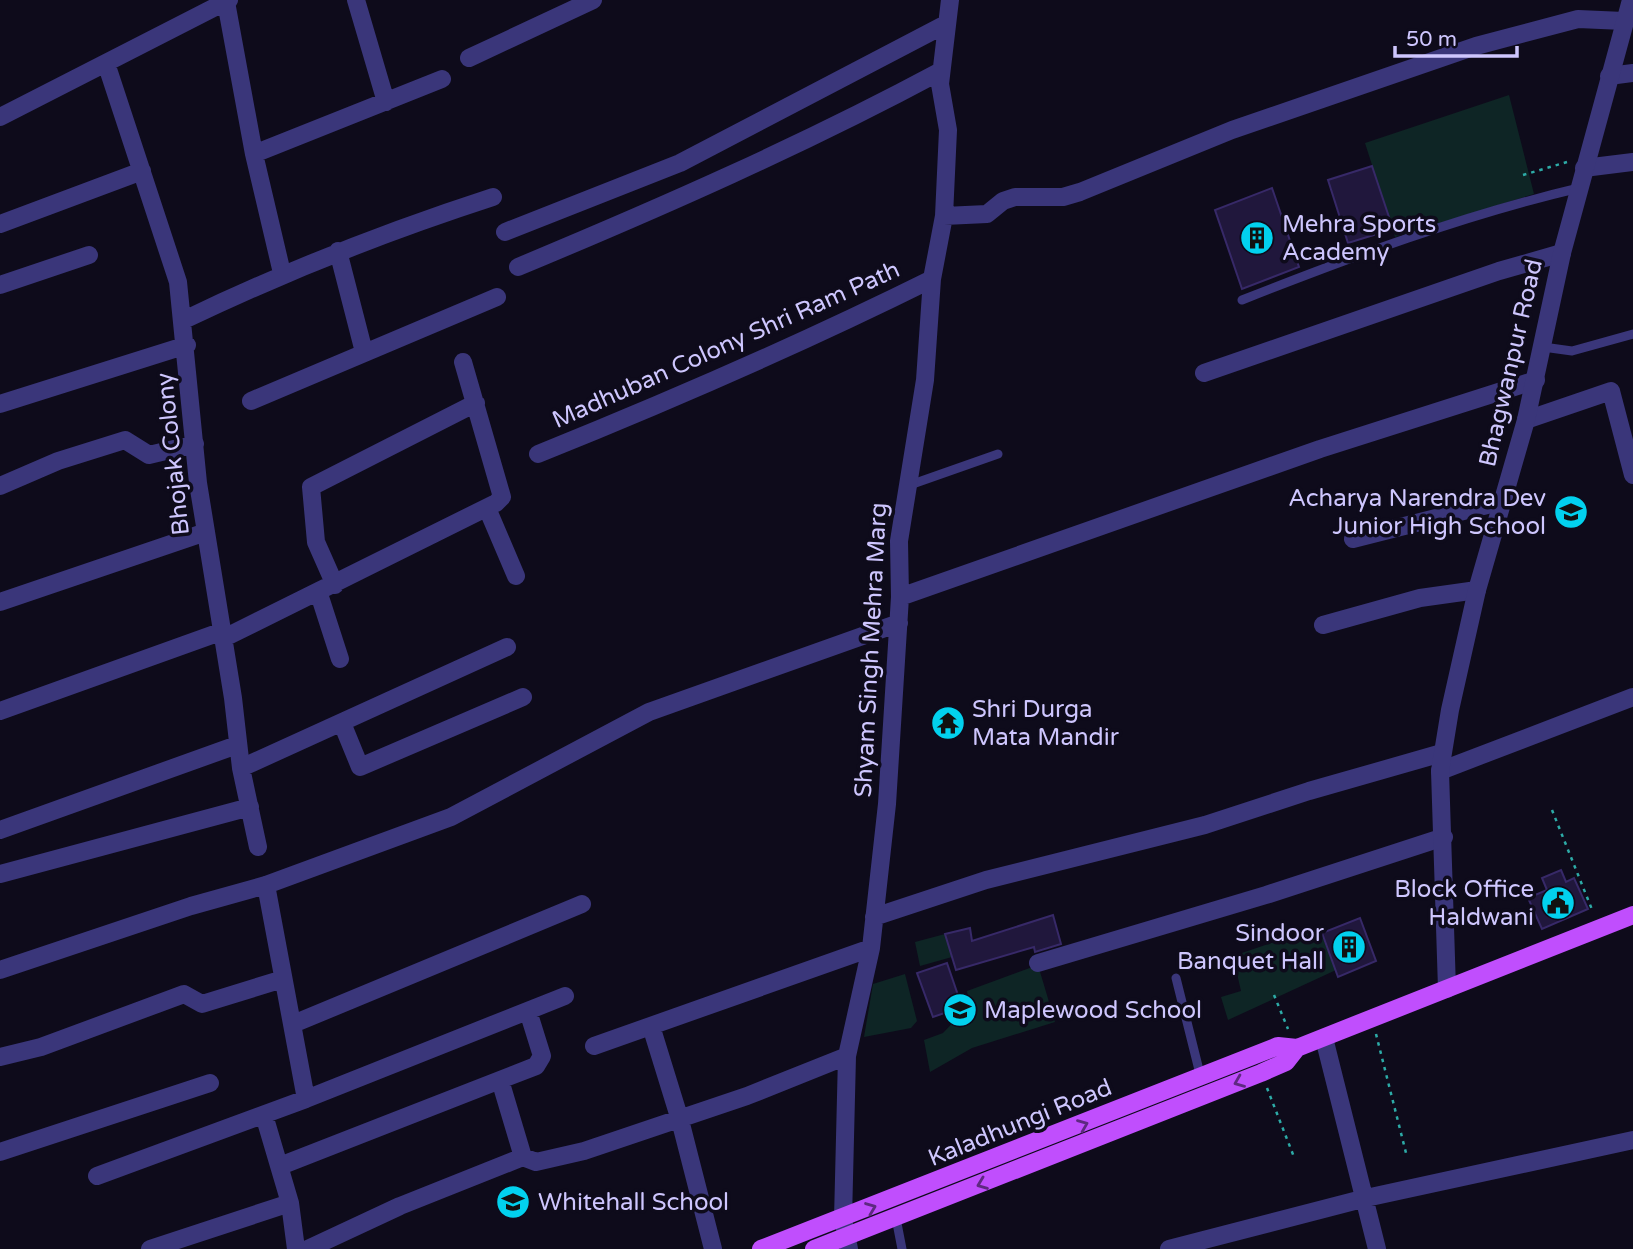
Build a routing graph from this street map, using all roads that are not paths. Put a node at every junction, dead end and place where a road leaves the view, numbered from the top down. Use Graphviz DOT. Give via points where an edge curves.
graph roads {
  1 [pos="356,0"];
  2 [pos="593,0"];
  3 [pos="1631,0"];
  4 [pos="228,1"];
  5 [pos="953,1"];
  6 [pos="1624,21"];
  7 [pos="946,24"];
  8 [pos="469,58"];
  9 [pos="106,63"];
  10 [pos="941,71"];
  11 [pos="1633,73"];
  12 [pos="1609,76"];
  13 [pos="442,79"];
  14 [pos="386,102"];
  15 [pos="0,117"];
  16 [pos="254,154"];
  17 [pos="1586,162"];
  18 [pos="1633,162"];
  19 [pos="142,171"];
  20 [pos="1579,188"];
  21 [pos="493,197"];
  22 [pos="944,216"];
  23 [pos="0,224"];
  24 [pos="505,232"];
  25 [pos="338,251"];
  26 [pos="1562,253"];
  27 [pos="89,255"];
  28 [pos="518,267"];
  29 [pos="282,273"];
  30 [pos="932,279"];
  31 [pos="0,285"];
  32 [pos="497,297"];
  33 [pos="1242,300"];
  34 [pos="184,320"];
  35 [pos="1633,334"];
  36 [pos="187,345"];
  37 [pos="1543,347"];
  38 [pos="363,352"];
  39 [pos="463,362"];
  40 [pos="1204,373"];
  41 [pos="1536,380"];
  42 [pos="251,401"];
  43 [pos="476,403"];
  44 [pos="0,404"];
  45 [pos="1527,421"];
  46 [pos="195,444"];
  47 [pos="538,454"];
  48 [pos="998,454"];
  49 [pos="1633,475"];
  50 [pos="0,486"];
  51 [pos="906,487"];
  52 [pos="1503,501"];
  53 [pos="487,508"];
  54 [pos="205,532"];
  55 [pos="1353,539"];
  56 [pos="516,576"];
  57 [pos="335,585"];
  58 [pos="1477,590"];
  59 [pos="319,594"];
  60 [pos="900,597"];
  61 [pos="0,602"];
  62 [pos="899,623"];
  63 [pos="1323,625"];
  64 [pos="223,634"];
  65 [pos="507,647"];
  66 [pos="340,659"];
  67 [pos="523,697"];
  68 [pos="1633,697"];
  69 [pos="0,711"];
  70 [pos="342,723"];
  71 [pos="237,745"];
  72 [pos="1442,753"];
  73 [pos="241,768"];
  74 [pos="1440,772"];
  75 [pos="250,807"];
  76 [pos="0,830"];
  77 [pos="1444,837"];
  78 [pos="258,847"];
  79 [pos="0,874"];
  80 [pos="266,885"];
  81 [pos="582,904"];
  82 [pos="1633,915"];
  83 [pos="874,917"];
  84 [pos="871,948"];
  85 [pos="1038,963"];
  86 [pos="0,970"];
  87 [pos="1176,978"];
  88 [pos="283,979"];
  89 [pos="1447,989"];
  90 [pos="565,996"];
  91 [pos="528,1011"];
  92 [pos="293,1024"];
  93 [pos="651,1027"];
  94 [pos="1324,1038"];
  95 [pos="594,1046"];
  96 [pos="1297,1048"];
  97 [pos="0,1056"];
  98 [pos="847,1056"];
  99 [pos="1201,1078"];
  100 [pos="500,1080"];
  101 [pos="210,1083"];
  102 [pos="306,1099"];
  103 [pos="264,1115"];
  104 [pos="680,1120"];
  105 [pos="1633,1140"];
  106 [pos="0,1152"];
  107 [pos="523,1157"];
  108 [pos="1024,1158"];
  109 [pos="280,1166"];
  110 [pos="97,1176"];
  111 [pos="1366,1198"];
  112 [pos="290,1203"];
  113 [pos="896,1218"];
  114 [pos="843,1219"];
  115 [pos="847,1243"];
  116 [pos="150,1249"];
  117 [pos="296,1249"];
  118 [pos="308,1249"];
  119 [pos="713,1249"];
  120 [pos="761,1249"];
  121 [pos="814,1249"];
  122 [pos="902,1249"];
  123 [pos="1169,1249"];
  124 [pos="1377,1249"];
  1 -- 14 [label="street"];
  2 -- 8 [label="street"];
  3 -- 6 [label="street, Bhagwanpur Road"];
  4 -- 9 [label="street"];
  4 -- 16 [label="street"];
  5 -- 7 [label="street, Shyam Singh Mehra Marg"];
  6 -- 12 [label="street, Bhagwanpur Road"];
  6 -- 22 [label="street" via="1578,19 1476,46 1232,130 1080,192 1063,197 1016,197 987,214"];
  7 -- 10 [label="street, Shyam Singh Mehra Marg"];
  7 -- 24 [label="street" via="680,163"];
  9 -- 15 [label="street"];
  9 -- 19 [label="street, Bhojak Colony"];
  10 -- 22 [label="street, Shyam Singh Mehra Marg" via="948,130"];
  10 -- 28 [label="street" via="837,127 712,185"];
  11 -- 12 [label="street"];
  12 -- 17 [label="street, Bhagwanpur Road"];
  13 -- 14 [label="street"];
  14 -- 16 [label="street"];
  16 -- 29 [label="street"];
  17 -- 18 [label="street"];
  17 -- 20 [label="street, Bhagwanpur Road"];
  19 -- 23 [label="street"];
  19 -- 34 [label="street, Bhojak Colony" via="178,282"];
  20 -- 26 [label="street, Bhagwanpur Road"];
  20 -- 33 [label="lane" via="1531,199 1325,267"];
  21 -- 25 [label="street"];
  22 -- 30 [label="street, Shyam Singh Mehra Marg"];
  25 -- 29 [label="street"];
  25 -- 38 [label="street"];
  26 -- 37 [label="street, Bhagwanpur Road"];
  26 -- 40 [label="street"];
  27 -- 31 [label="street"];
  29 -- 34 [label="street"];
  30 -- 47 [label="street, Madhuban Colony Shri Ram Path" via="661,404"];
  30 -- 51 [label="street, Shyam Singh Mehra Marg" via="925,380"];
  32 -- 38 [label="street"];
  34 -- 36 [label="street, Bhojak Colony"];
  35 -- 37 [label="lane" via="1572,351"];
  36 -- 44 [label="street"];
  36 -- 46 [label="street, Bhojak Colony"];
  37 -- 41 [label="street, Bhagwanpur Road"];
  38 -- 42 [label="street"];
  39 -- 43 [label="street"];
  41 -- 45 [label="street, Bhagwanpur Road"];
  41 -- 60 [label="street" via="1320,449"];
  43 -- 53 [label="street" via="502,490 502,497"];
  43 -- 57 [label="street" via="311,487 316,542"];
  45 -- 49 [label="street" via="1611,391"];
  45 -- 52 [label="street, Bhagwanpur Road"];
  46 -- 50 [label="street" via="149,455 125,440"];
  46 -- 54 [label="street, Bhojak Colony"];
  48 -- 51 [label="lane"];
  51 -- 60 [label="street, Shyam Singh Mehra Marg" via="899,541"];
  52 -- 55 [label="street"];
  52 -- 58 [label="street, Bhagwanpur Road"];
  53 -- 56 [label="street"];
  53 -- 57 [label="street"];
  54 -- 61 [label="street"];
  54 -- 64 [label="street, Bhojak Colony"];
  57 -- 59 [label="street"];
  58 -- 63 [label="street" via="1420,598"];
  58 -- 72 [label="street, Bhagwanpur Road"];
  59 -- 64 [label="street"];
  59 -- 66 [label="street"];
  60 -- 62 [label="street, Shyam Singh Mehra Marg"];
  62 -- 80 [label="street" via="649,712 451,817"];
  62 -- 83 [label="street, Shyam Singh Mehra Marg" via="893,743"];
  64 -- 69 [label="street"];
  64 -- 71 [label="street, Bhojak Colony"];
  65 -- 70 [label="street"];
  67 -- 70 [label="street" via="360,767"];
  68 -- 74 [label="street"];
  70 -- 73 [label="street"];
  71 -- 73 [label="street, Bhojak Colony"];
  71 -- 76 [label="street"];
  72 -- 74 [label="street, Bhagwanpur Road"];
  72 -- 83 [label="street" via="1205,825 986,880"];
  73 -- 75 [label="street, Bhojak Colony"];
  74 -- 77 [label="street, Bhagwanpur Road"];
  75 -- 78 [label="street, Bhojak Colony"];
  75 -- 79 [label="street"];
  77 -- 85 [label="street"];
  77 -- 89 [label="street, Bhagwanpur Road"];
  80 -- 86 [label="street"];
  80 -- 88 [label="street"];
  81 -- 92 [label="street"];
  82 -- 89 [label="main road, Kaladhungi Road"];
  83 -- 84 [label="street, Shyam Singh Mehra Marg"];
  84 -- 93 [label="street"];
  84 -- 98 [label="street, Shyam Singh Mehra Marg"];
  87 -- 99 [label="lane"];
  88 -- 92 [label="street"];
  88 -- 97 [label="street" via="202,1004 184,994 41,1046"];
  89 -- 94 [label="main road, Kaladhungi Road"];
  90 -- 91 [label="street"];
  91 -- 100 [label="street" via="542,1056 540,1063"];
  91 -- 102 [label="street"];
  92 -- 102 [label="street"];
  93 -- 95 [label="street"];
  93 -- 104 [label="street"];
  94 -- 96 [label="main road, Kaladhungi Road"];
  94 -- 111 [label="street"];
  96 -- 99 [label="main road, Kaladhungi Road" via="1278,1046"];
  96 -- 108 [label="main road, Kaladhungi Road, one-way" via="1286,1062 1261,1073"];
  98 -- 104 [label="street"];
  98 -- 114 [label="street, Shyam Singh Mehra Marg"];
  108 -- 99 [label="main road, Kaladhungi Road, one-way"];
  100 -- 107 [label="street"];
  100 -- 109 [label="street"];
  101 -- 106 [label="street"];
  102 -- 103 [label="street"];
  103 -- 109 [label="street"];
  103 -- 110 [label="street"];
  104 -- 107 [label="street" via="584,1152 536,1162"];
  104 -- 119 [label="street"];
  105 -- 111 [label="street"];
  107 -- 118 [label="street"];
  108 -- 113 [label="main road, Kaladhungi Road, one-way"];
  114 -- 108 [label="main road, Kaladhungi Road, one-way"];
  109 -- 112 [label="street"];
  111 -- 123 [label="street"];
  111 -- 124 [label="street"];
  112 -- 116 [label="street"];
  112 -- 117 [label="street"];
  113 -- 115 [label="main road, Kaladhungi Road"];
  113 -- 122 [label="lane"];
  114 -- 115 [label="street, Shyam Singh Mehra Marg"];
  114 -- 120 [label="main road, Kaladhungi Road"];
  115 -- 121 [label="main road, Kaladhungi Road"];
}
